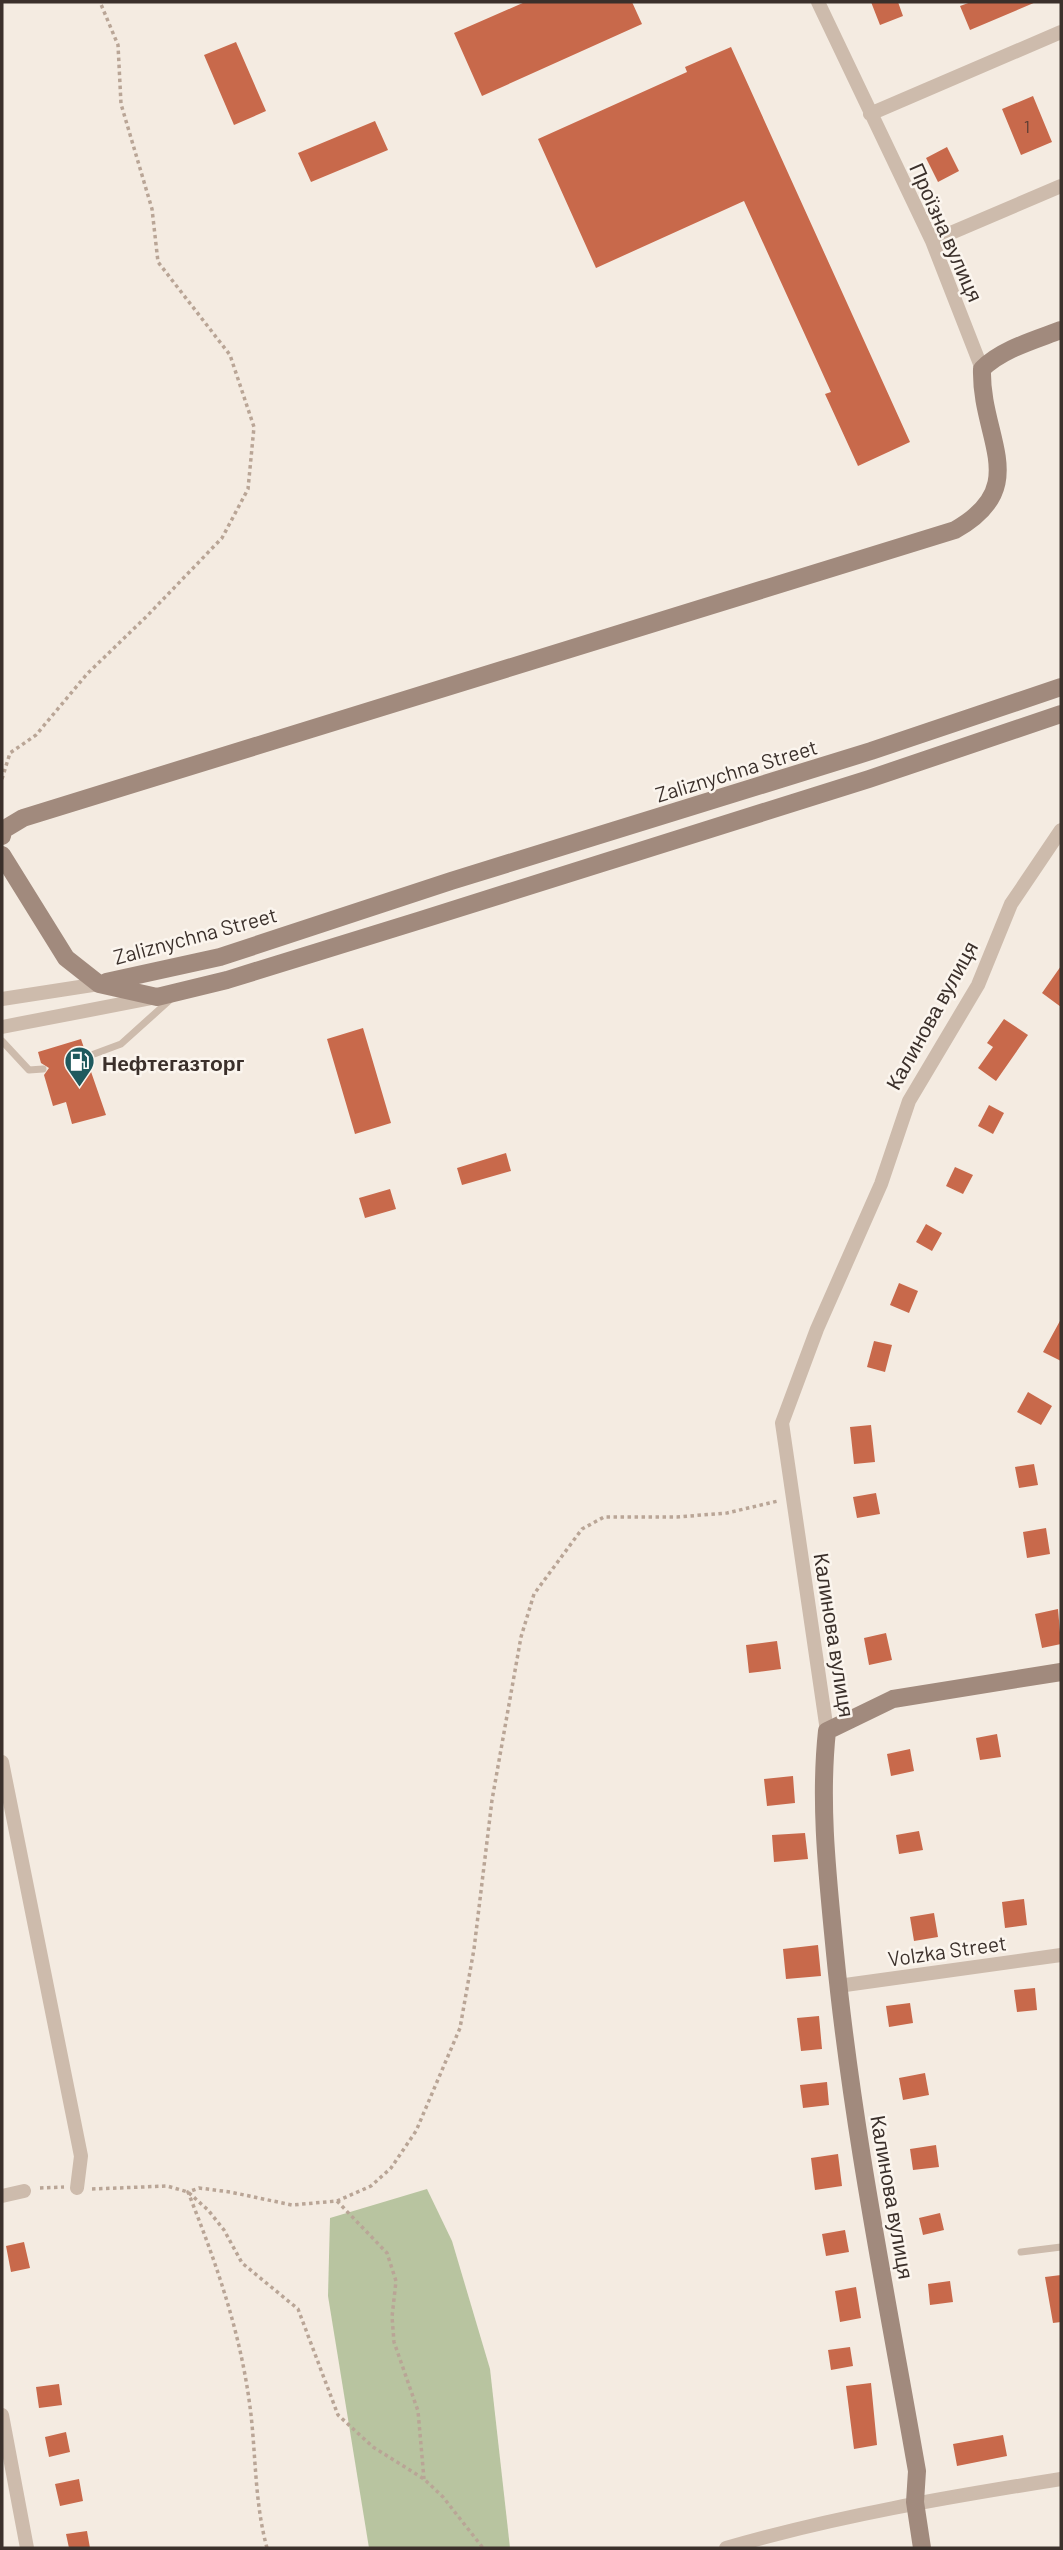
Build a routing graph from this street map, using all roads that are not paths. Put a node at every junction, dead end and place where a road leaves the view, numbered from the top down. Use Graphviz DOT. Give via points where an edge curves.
graph roads {
  1 [pos="818,2"];
  2 [pos="1061,32"];
  3 [pos="870,114"];
  4 [pos="1061,186"];
  5 [pos="932,241"];
  6 [pos="1061,330"];
  7 [pos="982,369"];
  8 [pos="1061,687"];
  9 [pos="1061,713"];
  10 [pos="1061,830"];
  11 [pos="2,836"];
  12 [pos="2,855"];
  13 [pos="99,984"];
  14 [pos="180,991"];
  15 [pos="157,997"];
  16 [pos="2,999"];
  17 [pos="2,1027"];
  18 [pos="2,1041"];
  19 [pos="86,1057"];
  20 [pos="43,1069"];
  21 [pos="1061,1672"];
  22 [pos="827,1731"];
  23 [pos="2,1762"];
  24 [pos="1061,1955"];
  25 [pos="838,1986"];
  26 [pos="78,2188"];
  27 [pos="24,2191"];
  28 [pos="2,2196"];
  29 [pos="1061,2247"];
  30 [pos="1021,2252"];
  31 [pos="2,2415"];
  32 [pos="1061,2479"];
  33 [pos="915,2502"];
  34 [pos="26,2548"];
  35 [pos="726,2548"];
  36 [pos="922,2548"];
  1 -- 3 [label="street, Проїзна вулиця"];
  2 -- 3 [label="street"];
  3 -- 5 [label="street, Проїзна вулиця"];
  4 -- 5 [label="street"];
  5 -- 7 [label="street, Проїзна вулиця"];
  6 -- 7 [label="street" via="1010,351"];
  7 -- 11 [label="street" via="981,393 1000,473 995,496 976,518 955,530 23,818 3,830"];
  8 -- 13 [label="street, Zaliznychna Street" via="220,957"];
  9 -- 14 [label="street, Zaliznychna Street" via="869,779"];
  10 -- 22 [label="street, Калинова вулиця" via="1011,904 978,985 909,1101 881,1184 817,1329 782,1423"];
  12 -- 13 [label="street" via="66,958"];
  13 -- 15 [label="street, Zaliznychna Street"];
  13 -- 16 [label="street"];
  14 -- 15 [label="street, Zaliznychna Street"];
  14 -- 19 [label="lane" via="121,1044"];
  15 -- 17 [label="street"];
  18 -- 20 [label="lane" via="29,1070"];
  21 -- 22 [label="street" via="893,1699"];
  22 -- 25 [label="street, Калинова вулиця" via="823,1773"];
  23 -- 26 [label="street" via="81,2156"];
  24 -- 25 [label="street, Volzka Street"];
  25 -- 33 [label="street, Калинова вулиця" via="844,2053 918,2471"];
  27 -- 28 [label="street"];
  29 -- 30 [label="lane"];
  31 -- 34 [label="street"];
  32 -- 33 [label="street"];
  33 -- 35 [label="street"];
  33 -- 36 [label="street, Калинова вулиця"];
}
